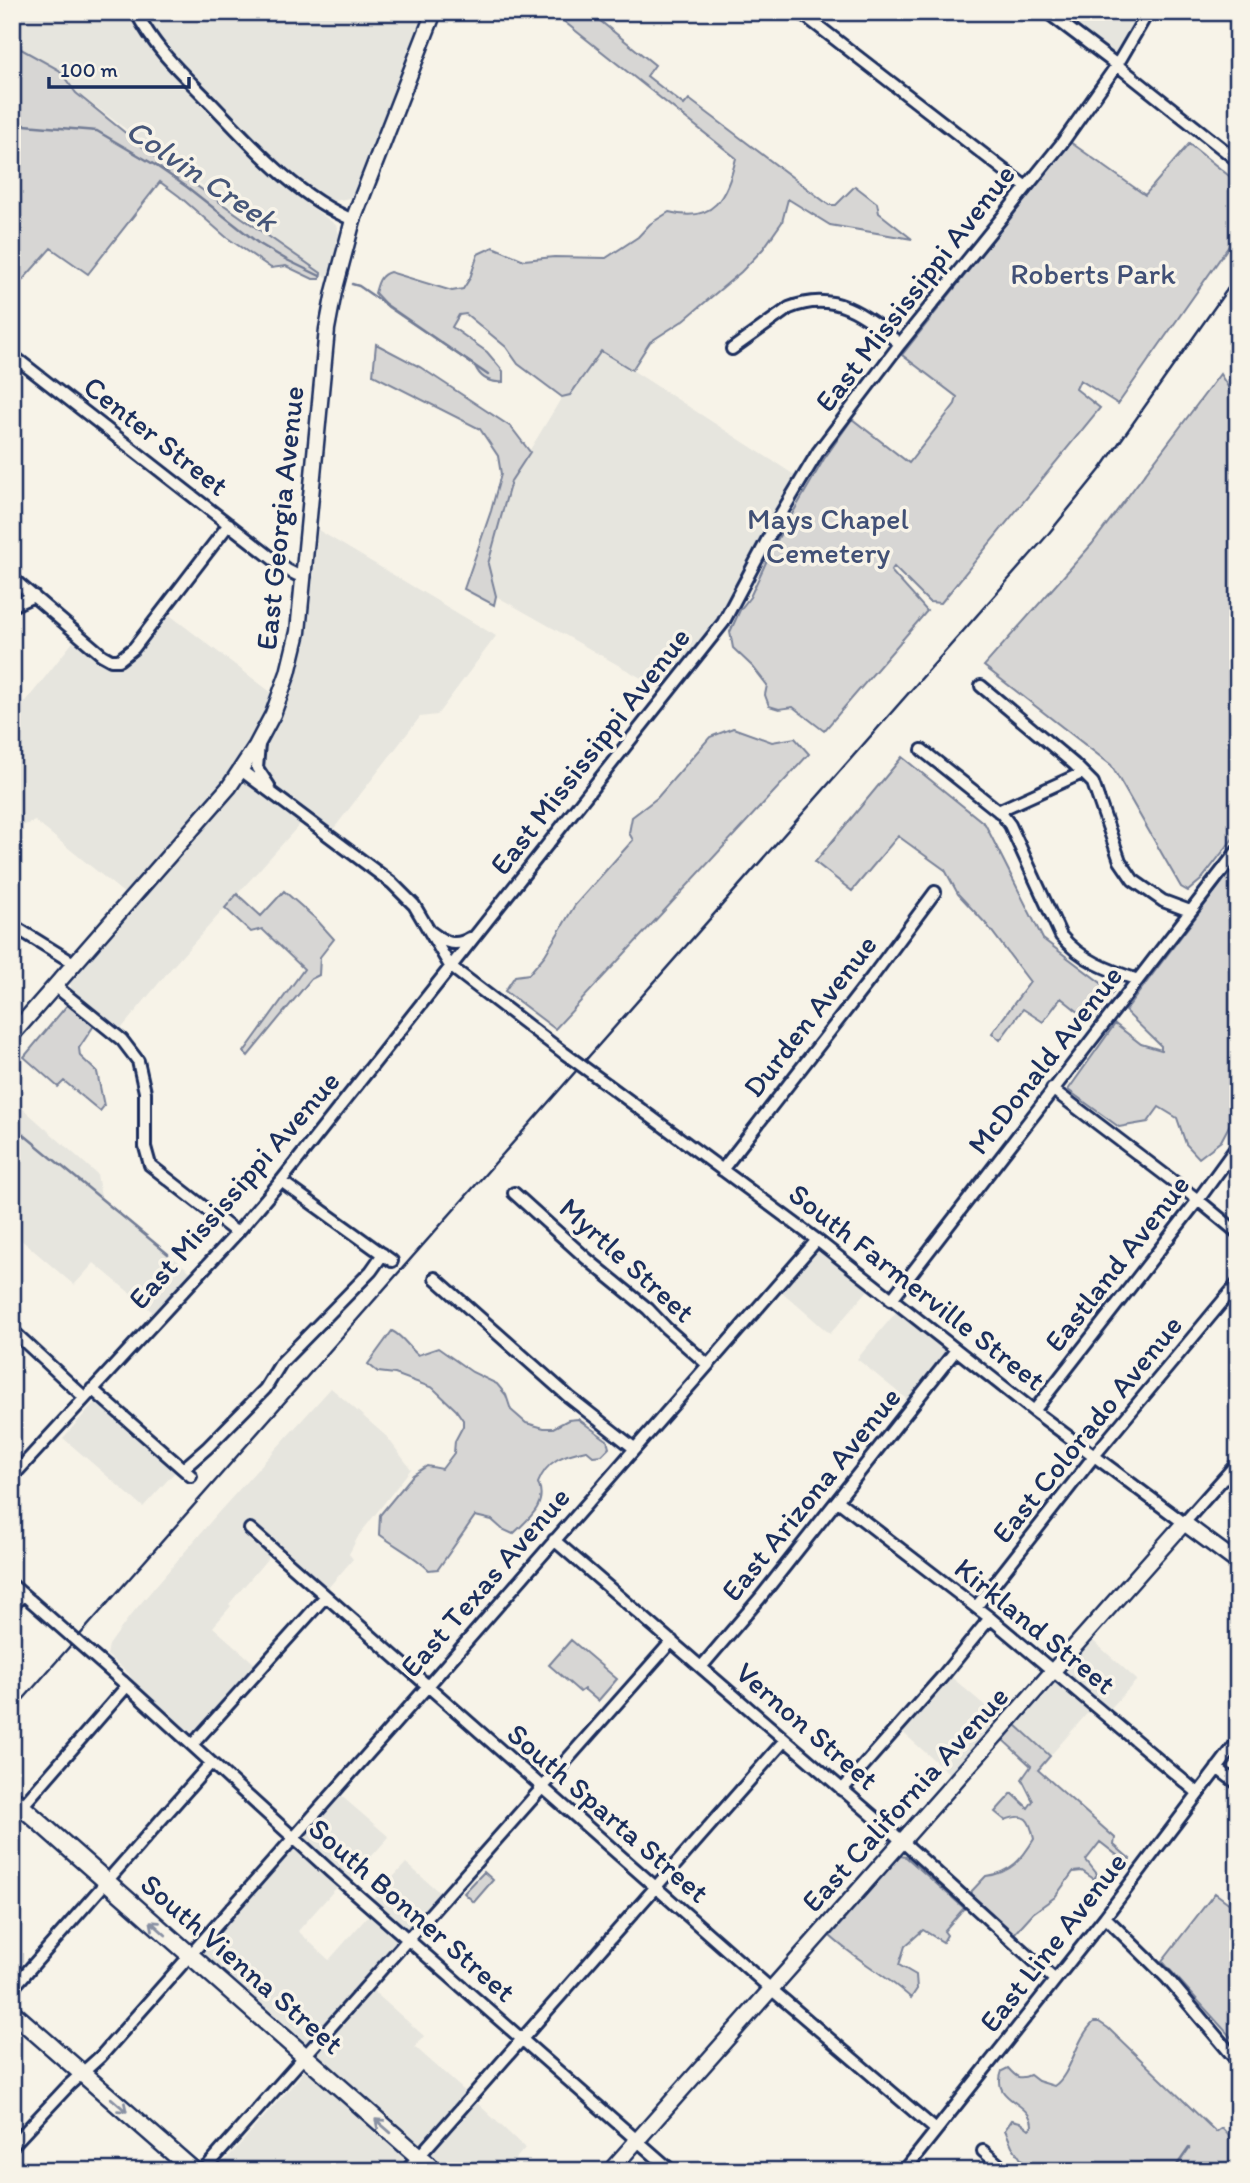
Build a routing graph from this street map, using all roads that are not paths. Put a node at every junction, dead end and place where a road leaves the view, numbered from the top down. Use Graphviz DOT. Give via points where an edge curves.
graph roads {
  1 [pos="136,12"];
  2 [pos="434,12"];
  3 [pos="800,12"];
  4 [pos="1047,12"];
  5 [pos="1148,12"];
  6 [pos="1117,65"];
  7 [pos="1238,162"];
  8 [pos="1026,187"];
  9 [pos="353,220"];
  10 [pos="901,344"];
  11 [pos="732,349"];
  12 [pos="12,355"];
  13 [pos="229,524"];
  14 [pos="305,576"];
  15 [pos="12,578"];
  16 [pos="34,596"];
  17 [pos="12,606"];
  18 [pos="981,686"];
  19 [pos="262,733"];
  20 [pos="922,750"];
  21 [pos="241,770"];
  22 [pos="1082,773"];
  23 [pos="285,803"];
  24 [pos="998,811"];
  25 [pos="1238,849"];
  26 [pos="935,892"];
  27 [pos="1190,911"];
  28 [pos="12,925"];
  29 [pos="429,930"];
  30 [pos="477,932"];
  31 [pos="75,964"];
  32 [pos="450,966"];
  33 [pos="1138,980"];
  34 [pos="55,986"];
  35 [pos="12,1035"];
  36 [pos="1052,1089"];
  37 [pos="1238,1145"];
  38 [pos="722,1170"];
  39 [pos="281,1181"];
  40 [pos="514,1193"];
  41 [pos="1198,1200"];
  42 [pos="237,1233"];
  43 [pos="1238,1233"];
  44 [pos="817,1240"];
  45 [pos="435,1278"];
  46 [pos="1238,1283"];
  47 [pos="891,1300"];
  48 [pos="12,1330"];
  49 [pos="956,1350"];
  50 [pos="707,1364"];
  51 [pos="88,1393"];
  52 [pos="1034,1411"];
  53 [pos="634,1448"];
  54 [pos="1094,1457"];
  55 [pos="1238,1462"];
  56 [pos="12,1476"];
  57 [pos="838,1501"];
  58 [pos="1184,1523"];
  59 [pos="250,1529"];
  60 [pos="554,1540"];
  61 [pos="1238,1563"];
  62 [pos="12,1584"];
  63 [pos="326,1596"];
  64 [pos="27,1598"];
  65 [pos="12,1607"];
  66 [pos="976,1607"];
  67 [pos="990,1618"];
  68 [pos="672,1641"];
  69 [pos="702,1666"];
  70 [pos="1054,1672"];
  71 [pos="125,1684"];
  72 [pos="427,1687"];
  73 [pos="785,1740"];
  74 [pos="1238,1741"];
  75 [pos="192,1745"];
  76 [pos="211,1763"];
  77 [pos="1217,1768"];
  78 [pos="1238,1784"];
  79 [pos="543,1788"];
  80 [pos="842,1790"];
  81 [pos="1198,1793"];
  82 [pos="15,1807"];
  83 [pos="293,1838"];
  84 [pos="902,1841"];
  85 [pos="107,1882"];
  86 [pos="656,1887"];
  87 [pos="1105,1917"];
  88 [pos="407,1939"];
  89 [pos="190,1956"];
  90 [pos="1055,1980"];
  91 [pos="12,1989"];
  92 [pos="771,1989"];
  93 [pos="12,2012"];
  94 [pos="522,2040"];
  95 [pos="304,2056"];
  96 [pos="1238,2062"];
  97 [pos="83,2073"];
  98 [pos="936,2130"];
  99 [pos="637,2140"];
  100 [pos="12,2146"];
  101 [pos="983,2151"];
  102 [pos="419,2156"];
  103 [pos="194,2171"];
  104 [pos="203,2171"];
  105 [pos="406,2171"];
  106 [pos="435,2171"];
  107 [pos="610,2171"];
  108 [pos="672,2171"];
  109 [pos="904,2171"];
  110 [pos="1006,2171"];
  1 -- 9 [label="street" via="157,47 260,154 322,204"];
  2 -- 9 [label="main road, East Georgia Avenue"];
  3 -- 8 [label="street"];
  4 -- 6 [label="street"];
  5 -- 6 [label="street, East Mississippi Avenue"];
  6 -- 7 [label="street"];
  6 -- 8 [label="street, East Mississippi Avenue"];
  8 -- 10 [label="street, East Mississippi Avenue"];
  9 -- 14 [label="main road, East Georgia Avenue" via="327,329"];
  10 -- 11 [label="street" via="859,312 817,302 789,308"];
  10 -- 30 [label="street, East Mississippi Avenue" via="818,452 723,622"];
  12 -- 13 [label="street, Center Street"];
  13 -- 14 [label="street, Center Street" via="287,570"];
  13 -- 16 [label="street" via="134,648 118,660 102,655"];
  14 -- 19 [label="main road, East Georgia Avenue" via="288,673"];
  15 -- 16 [label="street"];
  16 -- 17 [label="street"];
  18 -- 22 [label="street"];
  19 -- 21 [label="main road, East Georgia Avenue"];
  19 -- 23 [label="street" via="258,773"];
  20 -- 24 [label="street"];
  21 -- 23 [label="street"];
  21 -- 31 [label="main road, East Georgia Avenue"];
  22 -- 24 [label="street"];
  22 -- 27 [label="street" via="1093,783 1133,880 1163,901"];
  23 -- 29 [label="street" via="392,883 414,905"];
  24 -- 33 [label="street" via="1010,825 1061,936 1090,961"];
  25 -- 27 [label="street, McDonald Avenue"];
  26 -- 38 [label="street, Durden Avenue"];
  27 -- 33 [label="street, McDonald Avenue"];
  28 -- 31 [label="street"];
  29 -- 30 [label="street" via="455,944 466,942"];
  29 -- 32 [label="street"];
  30 -- 32 [label="street, East Mississippi Avenue"];
  31 -- 34 [label="main road, East Georgia Avenue"];
  32 -- 38 [label="street, South Farmerville Street, bridge"];
  32 -- 39 [label="street, East Mississippi Avenue"];
  33 -- 36 [label="street, McDonald Avenue"];
  34 -- 35 [label="main road, East Georgia Avenue"];
  34 -- 42 [label="street" via="122,1040 138,1061 145,1091 145,1147 150,1165"];
  36 -- 41 [label="street"];
  36 -- 47 [label="street, McDonald Avenue"];
  37 -- 41 [label="street, Eastland Avenue"];
  38 -- 44 [label="street, South Farmerville Street"];
  39 -- 42 [label="street, East Mississippi Avenue"];
  39 -- 51 [label="street" via="388,1257 281,1363 265,1389 187,1473"];
  40 -- 50 [label="street, Myrtle Street"];
  41 -- 43 [label="street"];
  41 -- 52 [label="street, Eastland Avenue"];
  42 -- 51 [label="street, East Mississippi Avenue"];
  44 -- 47 [label="street, South Farmerville Street"];
  44 -- 50 [label="street, East Texas Avenue"];
  45 -- 53 [label="street"];
  46 -- 54 [label="street, East Colorado Avenue"];
  47 -- 49 [label="street, South Farmerville Street"];
  48 -- 51 [label="street"];
  49 -- 52 [label="street, South Farmerville Street"];
  49 -- 57 [label="street, East Arizona Avenue"];
  50 -- 53 [label="street, East Texas Avenue"];
  51 -- 56 [label="street, East Mississippi Avenue"];
  52 -- 54 [label="street, South Farmerville Street"];
  53 -- 60 [label="street, East Texas Avenue"];
  54 -- 58 [label="street, South Farmerville Street"];
  54 -- 66 [label="street, East Colorado Avenue"];
  55 -- 58 [label="street, East California Avenue"];
  57 -- 66 [label="street, Kirkland Street"];
  57 -- 69 [label="street, East Arizona Avenue"];
  58 -- 61 [label="main road, South Farmerville Street"];
  58 -- 70 [label="main road, East California Avenue"];
  59 -- 63 [label="street, South Sparta Street"];
  60 -- 68 [label="street, Vernon Street"];
  60 -- 72 [label="street, East Texas Avenue"];
  62 -- 64 [label="street, South Bonner Street"];
  63 -- 72 [label="street, South Sparta Street"];
  63 -- 75 [label="street"];
  64 -- 65 [label="street"];
  64 -- 71 [label="street, South Bonner Street, bridge"];
  66 -- 67 [label="street, Kirkland Street"];
  67 -- 70 [label="street, Kirkland Street"];
  67 -- 80 [label="street"];
  68 -- 69 [label="street, Vernon Street"];
  68 -- 79 [label="street"];
  69 -- 73 [label="street, Vernon Street"];
  70 -- 81 [label="street, Kirkland Street"];
  70 -- 84 [label="main road, East California Avenue"];
  71 -- 75 [label="street, South Bonner Street"];
  71 -- 82 [label="street"];
  72 -- 79 [label="street, South Sparta Street"];
  72 -- 83 [label="street, East Texas Avenue"];
  73 -- 80 [label="street, Vernon Street"];
  73 -- 86 [label="street"];
  74 -- 77 [label="street, East Line Avenue"];
  75 -- 76 [label="street, South Bonner Street"];
  76 -- 83 [label="street, South Bonner Street"];
  76 -- 85 [label="street"];
  77 -- 78 [label="street"];
  77 -- 81 [label="street, East Line Avenue"];
  79 -- 86 [label="street, South Sparta Street"];
  79 -- 88 [label="street"];
  80 -- 84 [label="street, Vernon Street"];
  81 -- 87 [label="street, East Line Avenue"];
  82 -- 85 [label="highway, South Vienna Street"];
  83 -- 88 [label="street, South Bonner Street"];
  83 -- 89 [label="street, East Texas Avenue"];
  84 -- 90 [label="street, Vernon Street"];
  84 -- 92 [label="main road, East California Avenue"];
  89 -- 85 [label="highway, South Vienna Street, one-way"];
  85 -- 91 [label="street"];
  86 -- 92 [label="street, South Sparta Street"];
  86 -- 94 [label="street"];
  87 -- 90 [label="street, East Line Avenue"];
  87 -- 96 [label="street" via="1167,1978"];
  88 -- 94 [label="street, South Bonner Street"];
  88 -- 95 [label="street"];
  89 -- 95 [label="highway, South Vienna Street"];
  89 -- 97 [label="street, East Texas Avenue"];
  90 -- 98 [label="street, East Line Avenue"];
  92 -- 98 [label="street, South Sparta Street"];
  92 -- 99 [label="main road, East California Avenue"];
  93 -- 97 [label="highway"];
  94 -- 99 [label="street, South Bonner Street"];
  94 -- 102 [label="street"];
  102 -- 95 [label="highway, South Vienna Street, one-way"];
  95 -- 104 [label="street"];
  97 -- 100 [label="street, East Texas Avenue"];
  97 -- 103 [label="highway, one-way"];
  98 -- 109 [label="street, East Line Avenue"];
  99 -- 107 [label="main road, East California Avenue"];
  99 -- 108 [label="street, South Bonner Street"];
  101 -- 110 [label="street"];
  102 -- 105 [label="street"];
  102 -- 106 [label="highway, South Vienna Street"];
}
